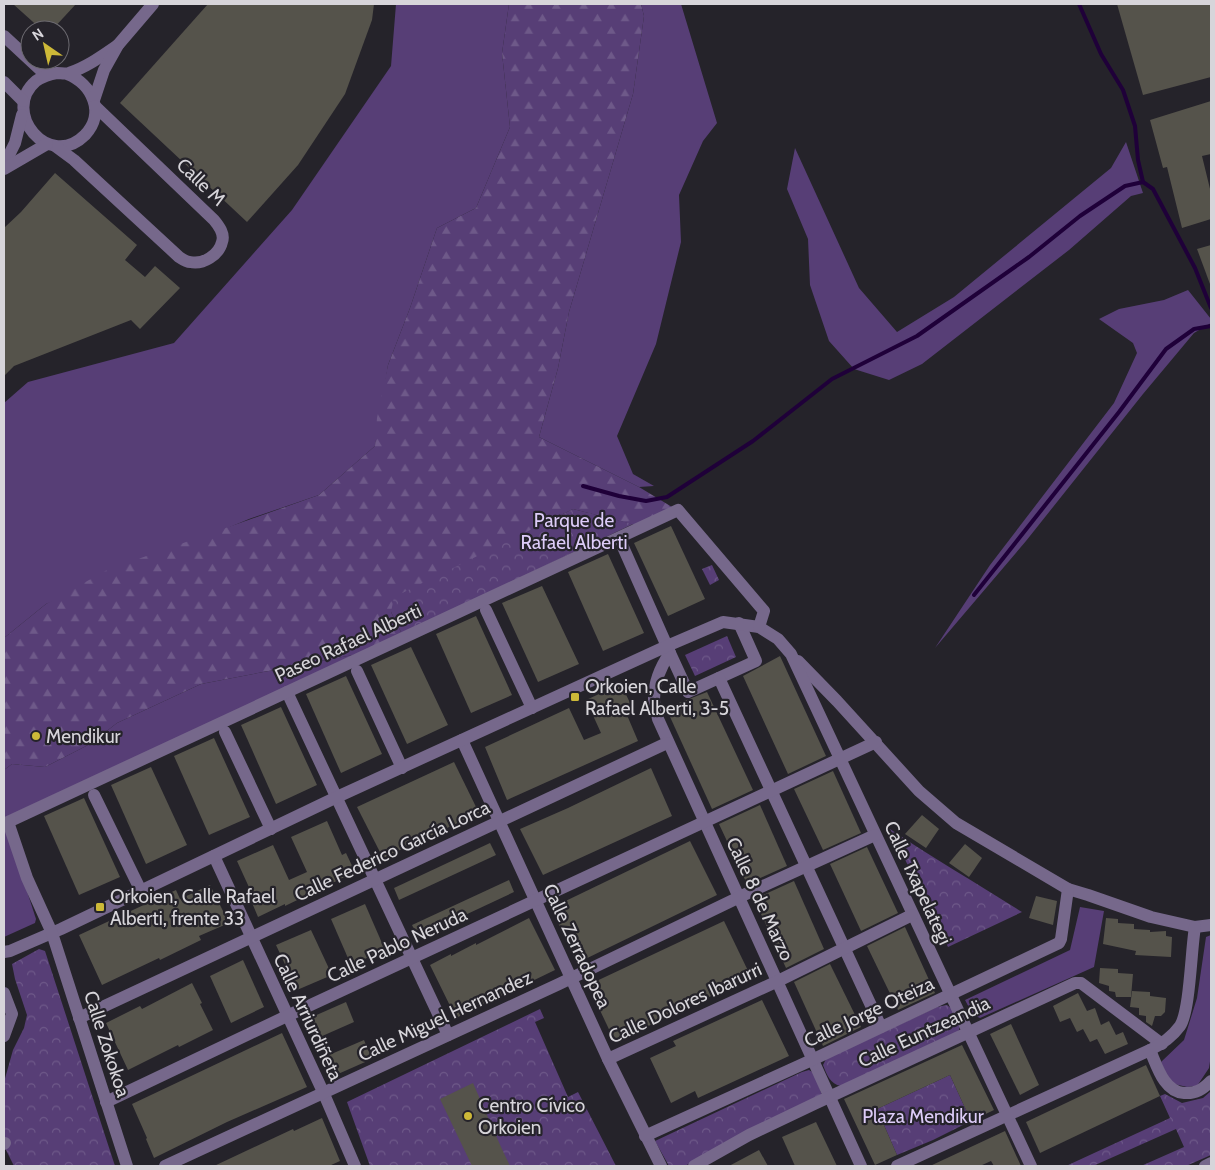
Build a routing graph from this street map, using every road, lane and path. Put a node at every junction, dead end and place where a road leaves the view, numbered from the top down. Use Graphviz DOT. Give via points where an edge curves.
graph roads {
  1 [pos="153,4"];
  2 [pos="4,36"];
  3 [pos="118,45"];
  4 [pos="66,74"];
  5 [pos="46,75"];
  6 [pos="4,82"];
  7 [pos="94,103"];
  8 [pos="23,107"];
  9 [pos="51,145"];
  10 [pos="4,165"];
  11 [pos="4,169"];
  12 [pos="622,547"];
  13 [pos="486,610"];
  14 [pos="739,623"];
  15 [pos="759,627"];
  16 [pos="668,649"];
  17 [pos="791,654"];
  18 [pos="357,671"];
  19 [pos="719,678"];
  20 [pos="287,692"];
  21 [pos="532,708"];
  22 [pos="225,732"];
  23 [pos="462,740"];
  24 [pos="876,742"];
  25 [pos="668,744"];
  26 [pos="840,760"];
  27 [pos="402,768"];
  28 [pos="772,792"];
  29 [pos="94,795"];
  30 [pos="337,797"];
  31 [pos="500,821"];
  32 [pos="704,823"];
  33 [pos="271,829"];
  34 [pos="875,836"];
  35 [pos="214,856"];
  36 [pos="807,866"];
  37 [pos="375,878"];
  38 [pos="1068,889"];
  39 [pos="141,891"];
  40 [pos="739,898"];
  41 [pos="536,901"];
  42 [pos="912,915"];
  43 [pos="1211,925"];
  44 [pos="1195,927"];
  45 [pos="52,933"];
  46 [pos="251,938"];
  47 [pos="844,948"];
  48 [pos="4,952"];
  49 [pos="412,959"];
  50 [pos="572,978"];
  51 [pos="778,981"];
  52 [pos="4,993"];
  53 [pos="950,995"];
  54 [pos="287,1016"];
  55 [pos="79,1018"];
  56 [pos="881,1027"];
  57 [pos="969,1032"];
  58 [pos="448,1035"];
  59 [pos="4,1036"];
  60 [pos="1162,1044"];
  61 [pos="1150,1050"];
  62 [pos="608,1059"];
  63 [pos="814,1060"];
  64 [pos="1211,1081"];
  65 [pos="324,1094"];
  66 [pos="830,1096"];
  67 [pos="106,1102"];
  68 [pos="1007,1116"];
  69 [pos="645,1136"];
  70 [pos="1211,1163"];
  71 [pos="127,1166"];
  72 [pos="165,1166"];
  73 [pos="355,1166"];
  74 [pos="661,1166"];
  75 [pos="694,1166"];
  76 [pos="861,1166"];
  77 [pos="897,1166"];
  78 [pos="1031,1166"];
  79 [pos="1205,1166"];
  1 -- 3 [label="street"];
  2 -- 5 [label="street"];
  3 -- 4 [label="street" via="93,62"];
  3 -- 7 [label="street" via="104,70"];
  4 -- 5 [label="street"];
  4 -- 7 [label="street" via="84,83"];
  5 -- 8 [label="street" via="28,90"];
  6 -- 8 [label="street"];
  7 -- 9 [label="street" via="91,126 84,135 66,145"];
  7 -- 9 [label="street, Calle M" via="214,220 221,230 223,242 216,253 206,261 190,262 179,257 74,160"];
  8 -- 9 [label="street" via="24,123 30,132 38,140"];
  8 -- 10 [label="street" via="15,143"];
  9 -- 11 [label="street"];
  12 -- 16 [label="street"];
  13 -- 21 [label="street"];
  14 -- 15 [label="street"];
  14 -- 16 [label="street" via="723,622"];
  14 -- 19 [label="street" via="756,661"];
  15 -- 17 [label="street, Calle Txapelategi" via="778,639"];
  15 -- 20 [label="street, Paseo Rafael Alberti" via="764,611 678,510"];
  16 -- 19 [label="street" via="688,692"];
  16 -- 21 [label="street"];
  16 -- 25 [label="street, Calle 8 de Marzo" via="654,699"];
  17 -- 24 [label="street"];
  17 -- 26 [label="street, Calle Txapelategi"];
  18 -- 27 [label="street"];
  19 -- 28 [label="street"];
  20 -- 30 [label="street"];
  20 -- 45 [label="street, Paseo Rafael Alberti" via="8,822 27,878"];
  21 -- 23 [label="street"];
  22 -- 33 [label="street"];
  23 -- 27 [label="street"];
  23 -- 31 [label="street, Calle Zerradopea"];
  24 -- 26 [label="street, Calle Pablo Neruda"];
  24 -- 38 [label="street" via="919,791 956,823"];
  25 -- 31 [label="street, Calle Federico García Lorca"];
  25 -- 32 [label="street, Calle 8 de Marzo"];
  26 -- 28 [label="street, Calle Pablo Neruda"];
  26 -- 34 [label="street, Calle Txapelategi"];
  27 -- 30 [label="street"];
  28 -- 32 [label="street, Calle Pablo Neruda"];
  28 -- 36 [label="street"];
  29 -- 39 [label="street"];
  30 -- 33 [label="street"];
  30 -- 37 [label="street"];
  31 -- 37 [label="street, Calle Federico García Lorca"];
  31 -- 41 [label="street, Calle Zerradopea"];
  32 -- 40 [label="street, Calle 8 de Marzo"];
  32 -- 41 [label="street, Calle Pablo Neruda"];
  33 -- 35 [label="street"];
  34 -- 36 [label="street, Calle Miguel Hernandez"];
  34 -- 42 [label="street, Calle Txapelategi"];
  35 -- 39 [label="street"];
  35 -- 46 [label="street, Calle Arriurdiñeta"];
  36 -- 40 [label="street, Calle Miguel Hernandez"];
  36 -- 47 [label="street"];
  37 -- 46 [label="street, Calle Federico García Lorca"];
  37 -- 49 [label="street"];
  38 -- 44 [label="street" via="1150,917"];
  38 -- 53 [label="street, Calle Jorge Oteiza" via="1062,939 1058,943"];
  39 -- 45 [label="street"];
  40 -- 50 [label="street, Calle Miguel Hernandez"];
  40 -- 51 [label="street, Calle 8 de Marzo"];
  41 -- 49 [label="street, Calle Pablo Neruda"];
  41 -- 50 [label="street, Calle Zerradopea"];
  42 -- 47 [label="street, Calle Dolores Ibarurri"];
  42 -- 53 [label="street, Calle Txapelategi"];
  43 -- 44 [label="street"];
  44 -- 60 [label="street" via="1185,1011 1181,1025"];
  45 -- 48 [label="street"];
  45 -- 55 [label="street, Calle Zokokoa"];
  46 -- 54 [label="street, Calle Arriurdiñeta"];
  46 -- 55 [label="street, Calle Federico García Lorca"];
  47 -- 51 [label="street, Calle Dolores Ibarurri"];
  47 -- 56 [label="street"];
  49 -- 54 [label="street, Calle Pablo Neruda"];
  49 -- 58 [label="street"];
  50 -- 58 [label="street, Calle Miguel Hernandez"];
  50 -- 62 [label="street, Calle Zerradopea"];
  51 -- 62 [label="street, Calle Dolores Ibarurri"];
  51 -- 63 [label="street, Calle 8 de Marzo"];
  52 -- 59 [label="street" via="12,1014"];
  53 -- 56 [label="street, Calle Jorge Oteiza"];
  53 -- 57 [label="street, Calle Txapelategi"];
  54 -- 65 [label="street, Calle Arriurdiñeta"];
  54 -- 67 [label="street, Calle Pablo Neruda"];
  55 -- 67 [label="street, Calle Zokokoa"];
  56 -- 63 [label="street, Calle Jorge Oteiza"];
  57 -- 60 [label="street, Calle Euntzeandia" via="1075,983 1082,983"];
  57 -- 66 [label="street, Calle Euntzeandia"];
  57 -- 68 [label="street, Calle Txapelategi"];
  58 -- 65 [label="street, Calle Miguel Hernandez"];
  60 -- 61 [label="street"];
  61 -- 64 [label="street" via="1162,1076 1176,1093 1192,1094"];
  61 -- 68 [label="street"];
  62 -- 69 [label="street, Calle Zerradopea"];
  63 -- 66 [label="street, Calle 8 de Marzo"];
  63 -- 69 [label="street, Calle Jorge Oteiza"];
  65 -- 72 [label="street, Calle Miguel Hernandez"];
  65 -- 73 [label="street, Calle Arriurdiñeta"];
  66 -- 75 [label="street, Calle Euntzeandia"];
  66 -- 76 [label="street, Calle 8 de Marzo"];
  67 -- 71 [label="street, Calle Zokokoa"];
  68 -- 77 [label="street"];
  68 -- 78 [label="street, Calle Txapelategi"];
  69 -- 74 [label="street, Calle Zerradopea"];
  70 -- 79 [label="street"];
}
